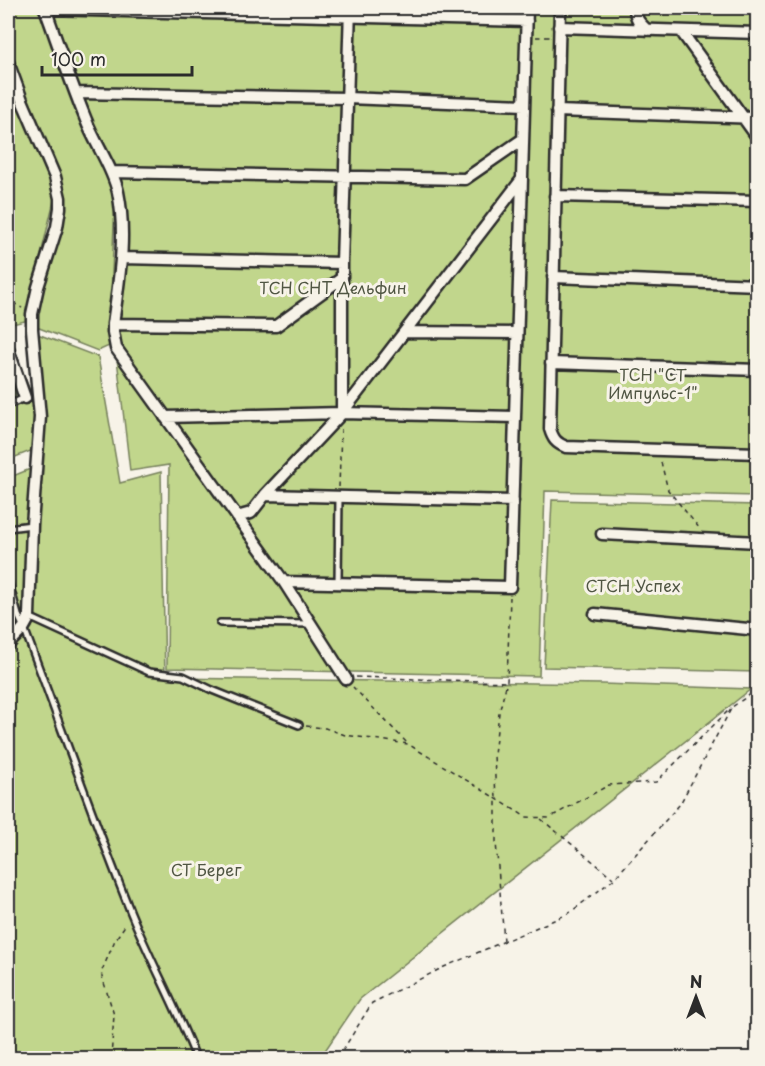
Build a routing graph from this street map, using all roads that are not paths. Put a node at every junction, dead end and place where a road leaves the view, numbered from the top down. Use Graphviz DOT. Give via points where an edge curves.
graph roads {
  1 [pos="45,8"];
  2 [pos="527,8"];
  3 [pos="560,8"];
  4 [pos="635,8"];
  5 [pos="349,12"];
  6 [pos="527,21"];
  7 [pos="647,30"];
  8 [pos="681,31"];
  9 [pos="559,32"];
  10 [pos="758,33"];
  11 [pos="8,62"];
  12 [pos="76,93"];
  13 [pos="347,98"];
  14 [pos="524,105"];
  15 [pos="557,111"];
  16 [pos="742,118"];
  17 [pos="758,118"];
  18 [pos="758,138"];
  19 [pos="523,139"];
  20 [pos="111,172"];
  21 [pos="345,176"];
  22 [pos="522,179"];
  23 [pos="555,196"];
  24 [pos="758,201"];
  25 [pos="122,258"];
  26 [pos="342,263"];
  27 [pos="553,277"];
  28 [pos="342,278"];
  29 [pos="758,285"];
  30 [pos="113,324"];
  31 [pos="405,332"];
  32 [pos="517,333"];
  33 [pos="8,349"];
  34 [pos="551,363"];
  35 [pos="758,370"];
  36 [pos="25,398"];
  37 [pos="8,405"];
  38 [pos="342,413"];
  39 [pos="165,417"];
  40 [pos="514,417"];
  41 [pos="758,453"];
  42 [pos="265,495"];
  43 [pos="339,497"];
  44 [pos="513,501"];
  45 [pos="237,517"];
  46 [pos="32,525"];
  47 [pos="8,528"];
  48 [pos="602,534"];
  49 [pos="758,542"];
  50 [pos="8,580"];
  51 [pos="284,582"];
  52 [pos="338,583"];
  53 [pos="595,614"];
  54 [pos="27,623"];
  55 [pos="220,623"];
  56 [pos="312,624"];
  57 [pos="758,630"];
  58 [pos="10,638"];
  59 [pos="346,679"];
  60 [pos="299,725"];
  61 [pos="196,1059"];
  1 -- 5 [label="street"];
  1 -- 12 [label="street"];
  2 -- 6 [label="street"];
  3 -- 9 [label="street"];
  4 -- 7 [label="street" via="639,23"];
  5 -- 6 [label="street"];
  5 -- 13 [label="street"];
  6 -- 14 [label="street"];
  7 -- 8 [label="street"];
  7 -- 9 [label="street"];
  8 -- 10 [label="street"];
  8 -- 16 [label="street"];
  9 -- 15 [label="street"];
  11 -- 46 [label="street" via="60,198 57,227 32,314 40,417"];
  12 -- 13 [label="street"];
  12 -- 20 [label="street"];
  13 -- 14 [label="street"];
  13 -- 21 [label="street"];
  14 -- 19 [label="street"];
  15 -- 16 [label="street"];
  15 -- 23 [label="street"];
  16 -- 17 [label="street"];
  16 -- 18 [label="street"];
  19 -- 21 [label="street" via="465,179"];
  19 -- 22 [label="street"];
  20 -- 21 [label="street"];
  20 -- 25 [label="street" via="121,214"];
  21 -- 26 [label="street"];
  22 -- 31 [label="street"];
  22 -- 32 [label="street"];
  23 -- 24 [label="street"];
  23 -- 27 [label="street"];
  25 -- 26 [label="street"];
  25 -- 30 [label="street"];
  26 -- 28 [label="street"];
  27 -- 29 [label="street"];
  27 -- 34 [label="street"];
  28 -- 30 [label="street" via="276,326"];
  28 -- 38 [label="street"];
  30 -- 39 [label="street" via="116,348"];
  31 -- 32 [label="street"];
  31 -- 38 [label="street"];
  32 -- 40 [label="street"];
  33 -- 36 [label="street"];
  34 -- 35 [label="street"];
  34 -- 41 [label="street" via="550,429 557,444"];
  36 -- 37 [label="lane"];
  38 -- 39 [label="street"];
  38 -- 40 [label="street"];
  38 -- 42 [label="street"];
  39 -- 45 [label="street"];
  40 -- 44 [label="street"];
  42 -- 43 [label="street"];
  42 -- 45 [label="street" via="251,513"];
  43 -- 44 [label="street"];
  43 -- 52 [label="lane"];
  44 -- 52 [label="street" via="510,587"];
  45 -- 51 [label="street"];
  46 -- 47 [label="lane"];
  46 -- 54 [label="street"];
  48 -- 49 [label="street"];
  50 -- 54 [label="lane" via="18,615"];
  51 -- 52 [label="street"];
  51 -- 56 [label="street"];
  53 -- 57 [label="street"];
  54 -- 58 [label="street"];
  54 -- 60 [label="lane" via="149,672 183,676"];
  54 -- 61 [label="lane" via="132,916"];
  55 -- 56 [label="lane"];
  56 -- 59 [label="street"];
}
